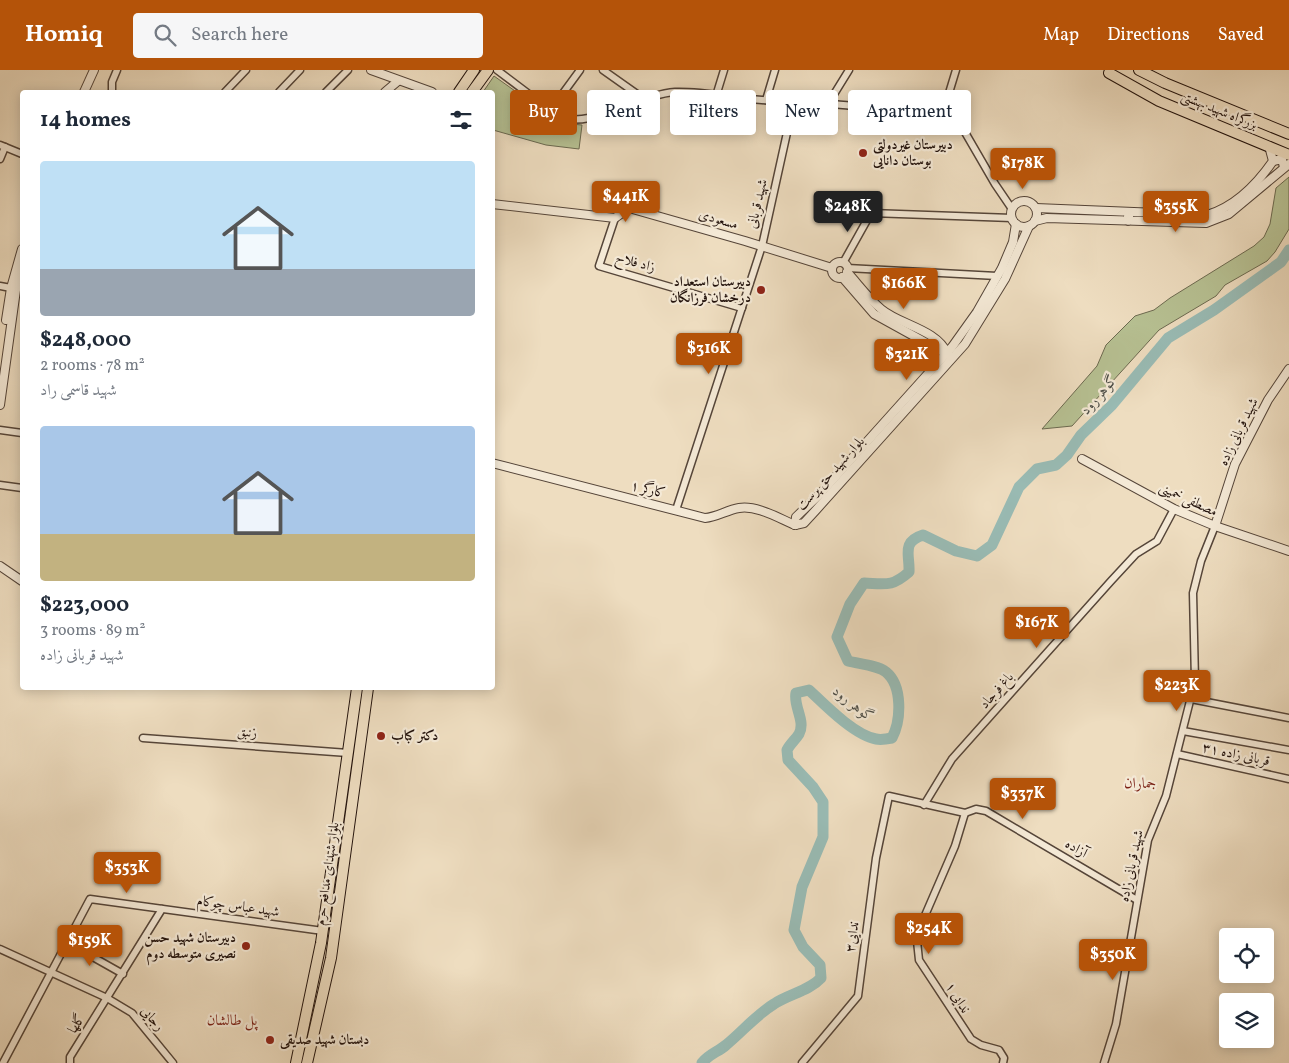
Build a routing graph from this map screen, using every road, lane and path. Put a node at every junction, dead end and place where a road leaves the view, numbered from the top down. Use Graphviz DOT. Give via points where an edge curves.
graph roads {
  1 [pos="94,70"];
  2 [pos="117,70"];
  3 [pos="246,70"];
  4 [pos="300,70"];
  5 [pos="348,70"];
  6 [pos="371,70"];
  7 [pos="474,70"];
  8 [pos="488,70"];
  9 [pos="497,70"];
  10 [pos="580,70"];
  11 [pos="603,70"];
  12 [pos="724,70"];
  13 [pos="775,70"];
  14 [pos="849,70"];
  15 [pos="956,70"];
  16 [pos="1139,70"];
  17 [pos="1109,73"];
  18 [pos="398,81"];
  19 [pos="85,90"];
  20 [pos="112,90"];
  21 [pos="227,90"];
  22 [pos="281,90"];
  23 [pos="328,90"];
  24 [pos="387,90"];
  25 [pos="426,90"];
  26 [pos="460,90"];
  27 [pos="473,90"];
  28 [pos="524,90"];
  29 [pos="565,90"];
  30 [pos="631,90"];
  31 [pos="718,90"];
  32 [pos="769,90"];
  33 [pos="837,90"];
  34 [pos="756,99"];
  35 [pos="766,100"];
  36 [pos="1284,132"];
  37 [pos="786,135"];
  38 [pos="3,146"];
  39 [pos="1269,146"];
  40 [pos="20,153"];
  41 [pos="1287,154"];
  42 [pos="0,159"];
  43 [pos="1272,160"];
  44 [pos="1286,165"];
  45 [pos="495,204"];
  46 [pos="1036,208"];
  47 [pos="1013,217"];
  48 [pos="1129,217"];
  49 [pos="615,218"];
  50 [pos="1032,223"];
  51 [pos="762,246"];
  52 [pos="20,263"];
  53 [pos="832,268"];
  54 [pos="845,270"];
  55 [pos="20,275"];
  56 [pos="997,276"];
  57 [pos="0,286"];
  58 [pos="16,290"];
  59 [pos="988,299"];
  60 [pos="742,308"];
  61 [pos="950,356"];
  62 [pos="0,366"];
  63 [pos="1289,369"];
  64 [pos="1,387"];
  65 [pos="0,405"];
  66 [pos="0,430"];
  67 [pos="20,433"];
  68 [pos="1082,459"];
  69 [pos="495,464"];
  70 [pos="0,485"];
  71 [pos="20,488"];
  72 [pos="1174,509"];
  73 [pos="676,510"];
  74 [pos="795,524"];
  75 [pos="1215,526"];
  76 [pos="1289,550"];
  77 [pos="0,566"];
  78 [pos="20,580"];
  79 [pos="357,690"];
  80 [pos="368,690"];
  81 [pos="1191,699"];
  82 [pos="1289,718"];
  83 [pos="1183,731"];
  84 [pos="143,738"];
  85 [pos="1289,750"];
  86 [pos="348,753"];
  87 [pos="1177,754"];
  88 [pos="1289,779"];
  89 [pos="889,796"];
  90 [pos="924,805"];
  91 [pos="965,813"];
  92 [pos="1137,900"];
  93 [pos="162,909"];
  94 [pos="323,931"];
  95 [pos="68,943"];
  96 [pos="0,949"];
  97 [pos="50,974"];
  98 [pos="123,974"];
  99 [pos="107,998"];
  100 [pos="309,1062"];
  101 [pos="2,1063"];
  102 [pos="70,1063"];
  103 [pos="173,1063"];
  104 [pos="296,1063"];
  105 [pos="802,1063"];
  106 [pos="1003,1063"];
  107 [pos="1104,1063"];
  1 -- 19 [label="street"];
  2 -- 20 [label="street"];
  3 -- 21 [label="street"];
  4 -- 22 [label="street"];
  5 -- 23 [label="street"];
  6 -- 18 [label="street"];
  7 -- 26 [label="main road"];
  8 -- 27 [label="main road"];
  9 -- 28 [label="street"];
  10 -- 29 [label="street"];
  11 -- 30 [label="street"];
  12 -- 31 [label="street"];
  13 -- 32 [label="street"];
  14 -- 33 [label="street"];
  15 -- 47 [label="street" via="948,103"];
  16 -- 36 [label="main road, بزرگراه شهید بهشتی" via="1170,86"];
  17 -- 39 [label="main road, بزرگراه شهید بهشتی" via="1159,101"];
  18 -- 24 [label="street"];
  18 -- 25 [label="street"];
  34 -- 35 [label="street"];
  37 -- 51 [label="street, شهید قربانی"];
  38 -- 40 [label="street"];
  38 -- 42 [label="street"];
  39 -- 41 [label="main road, بزرگراه شهید بهشتی"];
  39 -- 43 [label="street"];
  43 -- 44 [label="street" via="1282,159"];
  43 -- 48 [label="street" via="1239,198 1218,212 1207,216"];
  44 -- 48 [label="street" via="1236,209 1216,220 1194,223"];
  45 -- 49 [label="street, مسعودی"];
  46 -- 47 [label="street" via="1030,202 1021,201"];
  46 -- 48 [label="street"];
  46 -- 50 [label="street"];
  47 -- 50 [label="street"];
  47 -- 54 [label="street" via="871,213"];
  47 -- 56 [label="street, بلوار شهید حق پرست" via="1013,242"];
  48 -- 50 [label="street" via="1047,218"];
  49 -- 51 [label="street, مسعودی" via="629,208"];
  49 -- 60 [label="street, زاد فلاح" via="599,266"];
  50 -- 59 [label="street, بلوار شهید حق پرست"];
  51 -- 53 [label="street"];
  51 -- 60 [label="street, شهید قربانی"];
  52 -- 58 [label="street"];
  53 -- 54 [label="street" via="834,264"];
  53 -- 54 [label="street" via="834,275"];
  54 -- 56 [label="street"];
  54 -- 61 [label="street" via="874,314 917,332 944,348"];
  55 -- 58 [label="street"];
  56 -- 59 [label="street, بلوار شهید حق پرست"];
  57 -- 58 [label="street"];
  58 -- 62 [label="street"];
  58 -- 64 [label="street"];
  59 -- 61 [label="street, بلوار شهید حق پرست"];
  60 -- 73 [label="street, شهید قربانی"];
  61 -- 74 [label="street, بلوار شهید حق پرست" via="867,448 796,517"];
  63 -- 75 [label="street, شهید قربانی زاده" via="1268,400 1234,464"];
  64 -- 65 [label="street"];
  66 -- 67 [label="street"];
  68 -- 72 [label="street, مصطفی خمینی"];
  69 -- 73 [label="street, کارگر ۱"];
  70 -- 71 [label="street"];
  72 -- 75 [label="street, مصطفی خمینی"];
  72 -- 90 [label="street, باغ فرجاد" via="1157,541 1136,554 952,759"];
  73 -- 74 [label="street, کارگر ۱" via="705,518 718,517 738,508 753,508"];
  75 -- 76 [label="street, مصطفی خمینی"];
  75 -- 81 [label="street, شهید قربانی زاده" via="1193,593 1196,681"];
  77 -- 78 [label="street"];
  79 -- 86 [label="main road, بلوار شهدای مدافع حرم"];
  80 -- 100 [label="main road, بلوار شهدای مدافع حرم" via="331,958"];
  81 -- 82 [label="street"];
  81 -- 83 [label="street, شهید قربانی زاده"];
  83 -- 85 [label="street"];
  83 -- 87 [label="street, شهید قربانی زاده"];
  84 -- 86 [label="street, زنبق"];
  86 -- 94 [label="main road, بلوار شهدای مدافع حرم"];
  87 -- 88 [label="street, قربانی زاده ۳۱"];
  87 -- 92 [label="street, شهید قربانی زاده" via="1166,796 1148,840"];
  89 -- 90 [label="street, آزاده"];
  89 -- 105 [label="street, ندایی۳" via="876,858 858,996"];
  90 -- 91 [label="street, آزاده"];
  91 -- 92 [label="street, آزاده" via="976,809 986,811"];
  91 -- 106 [label="street, ندایی ۱" via="955,846 920,927 918,960 971,1039 999,1050"];
  92 -- 107 [label="street, شهید قربانی زاده" via="1116,1024"];
  93 -- 94 [label="street, شهید عباس چوکام"];
  93 -- 95 [label="street, شهید عباس چوکام" via="90,900"];
  93 -- 98 [label="street, گلها"];
  94 -- 104 [label="main road, بلوار شهدای مدافع حرم"];
  95 -- 97 [label="street"];
  95 -- 98 [label="street"];
  96 -- 97 [label="street, رجایی"];
  97 -- 99 [label="street, رجایی"];
  97 -- 101 [label="street"];
  98 -- 99 [label="street, گلها"];
  99 -- 102 [label="street, گلها" via="70,1057"];
  99 -- 103 [label="street, رجایی" via="132,1013"];
}
